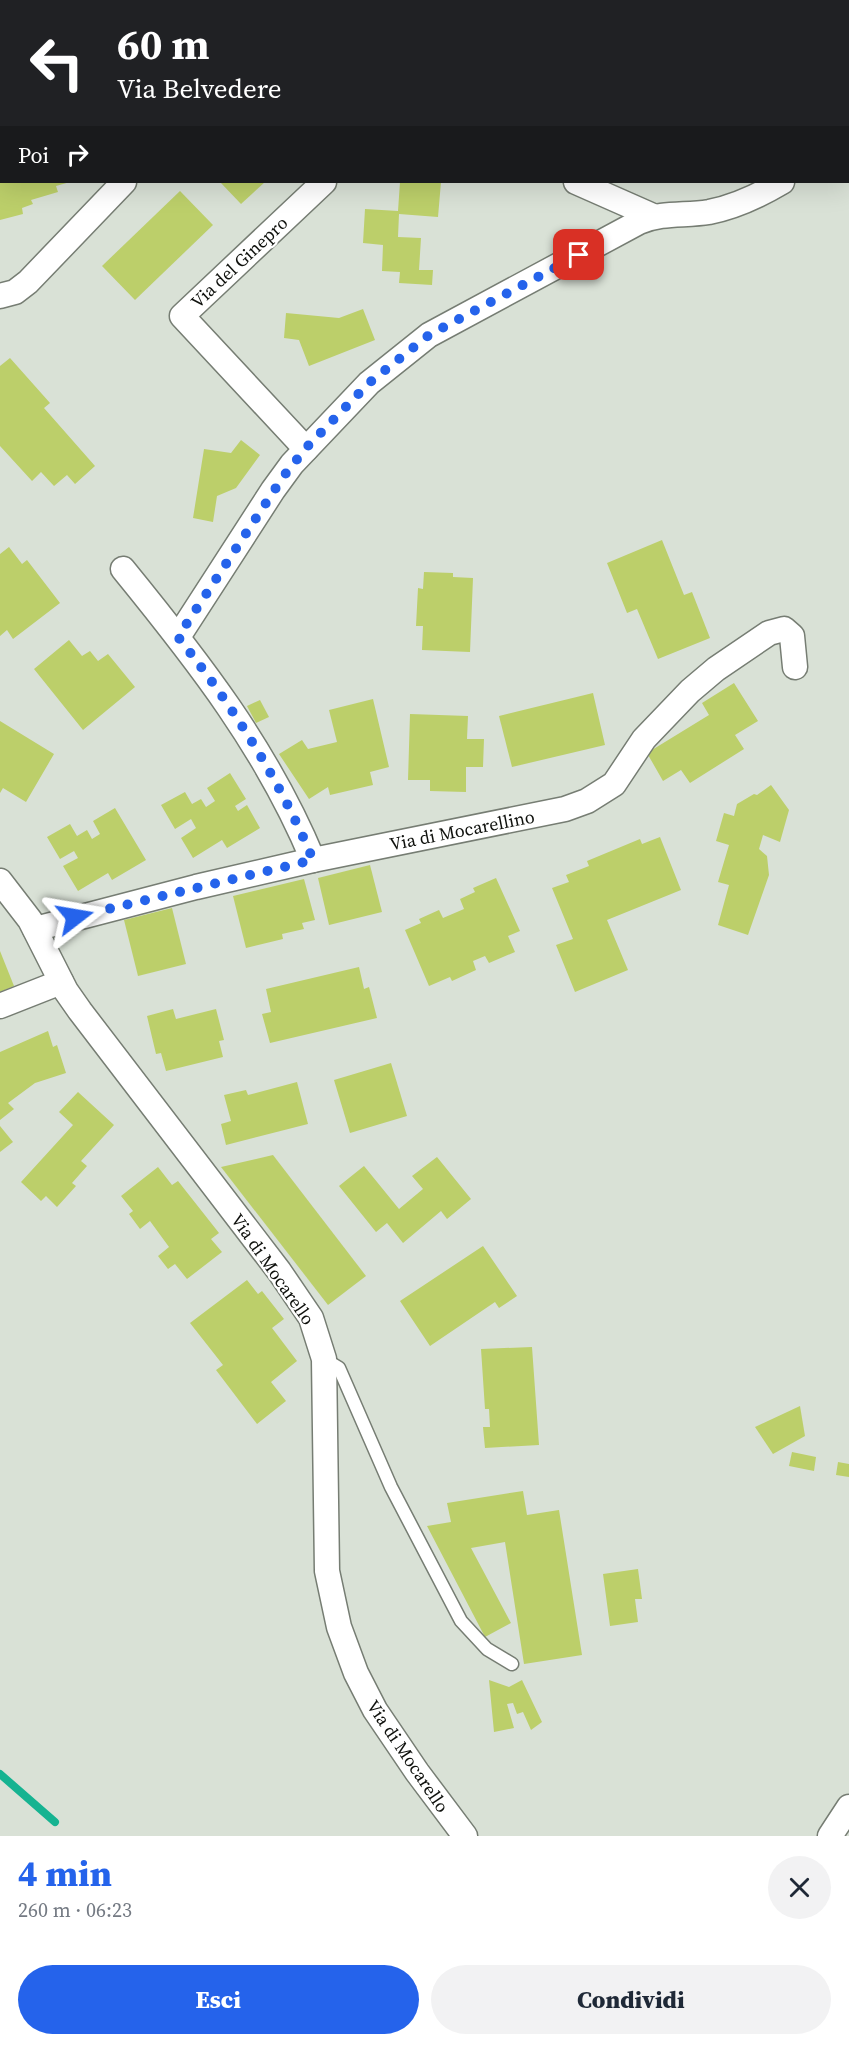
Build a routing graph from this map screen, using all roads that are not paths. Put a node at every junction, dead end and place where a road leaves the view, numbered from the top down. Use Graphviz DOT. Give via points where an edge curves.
graph roads {
  1 [pos="123,183"];
  2 [pos="323,183"];
  3 [pos="578,183"];
  4 [pos="781,183"];
  5 [pos="653,216"];
  6 [pos="0,296"];
  7 [pos="306,448"];
  8 [pos="123,569"];
  9 [pos="178,637"];
  10 [pos="795,667"];
  11 [pos="313,860"];
  12 [pos="0,881"];
  13 [pos="35,929"];
  14 [pos="61,982"];
  15 [pos="0,1006"];
  16 [pos="324,1359"];
  17 [pos="512,1664"];
  18 [pos="849,1807"];
  19 [pos="465,1836"];
  20 [pos="830,1836"];
  1 -- 6 [label="street" via="28,282 15,292"];
  2 -- 7 [label="street, Via del Ginepro" via="182,316"];
  3 -- 5 [label="street"];
  4 -- 5 [label="street" via="750,199 710,212"];
  5 -- 7 [label="street" via="429,335 369,383"];
  7 -- 9 [label="street" via="273,490"];
  8 -- 9 [label="street"];
  9 -- 11 [label="street" via="240,723 287,802"];
  10 -- 11 [label="street, Via di Mocarellino" via="795,647 789,631 769,633 690,691 644,739 614,784 587,801 544,814"];
  11 -- 13 [label="street, Via di Mocarellino"];
  12 -- 13 [label="street, Via di Mocarello"];
  13 -- 14 [label="street, Via di Mocarello"];
  14 -- 15 [label="street"];
  14 -- 16 [label="street, Via di Mocarello" via="112,1056 293,1290 314,1325"];
  16 -- 17 [label="lane" via="339,1368 392,1487 461,1621 487,1649"];
  16 -- 19 [label="street, Via di Mocarello" via="327,1571 339,1627 375,1710"];
  18 -- 20 [label="street"];
}
